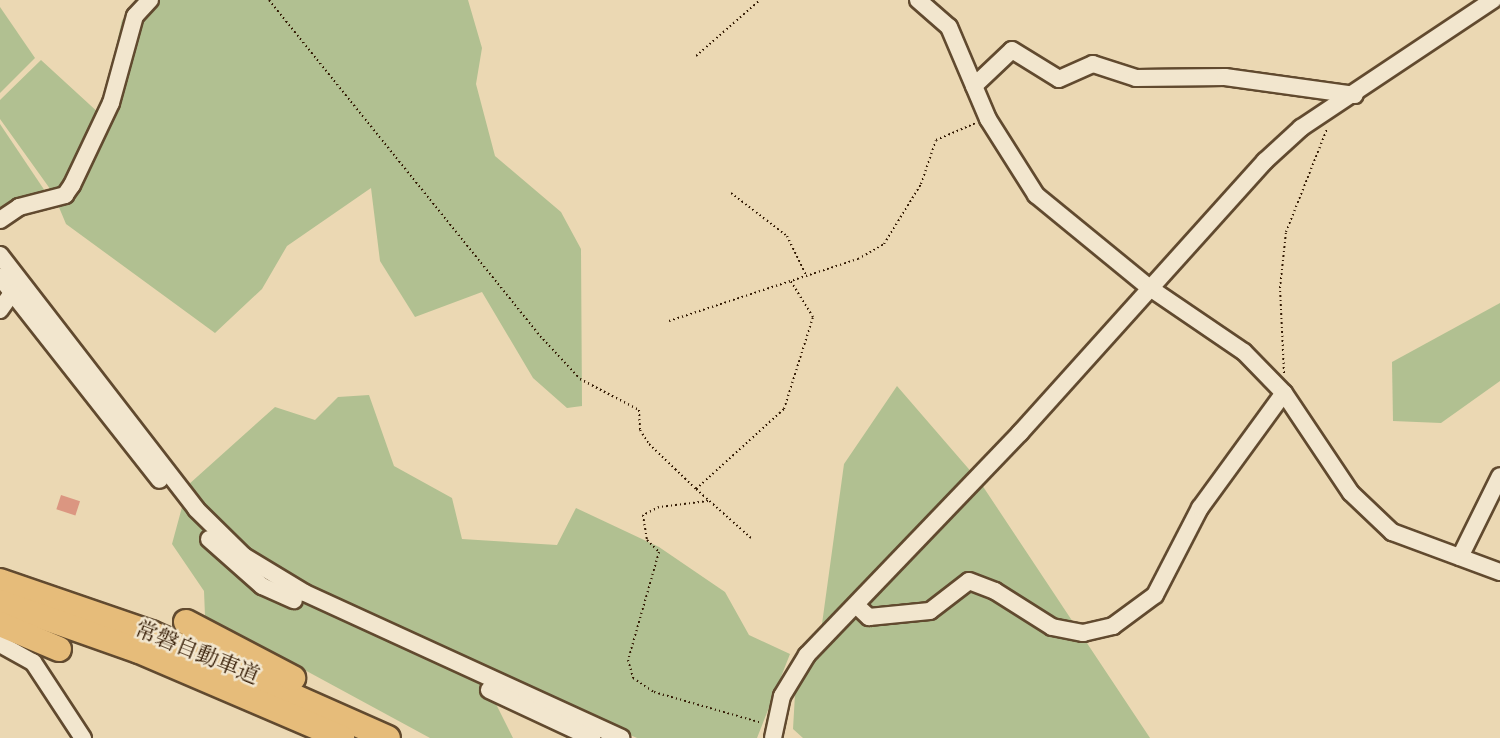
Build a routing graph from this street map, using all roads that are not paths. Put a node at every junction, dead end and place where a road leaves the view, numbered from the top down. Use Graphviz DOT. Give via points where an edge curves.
graph roads {
  1 [pos="150,0"];
  2 [pos="918,0"];
  3 [pos="1493,0"];
  4 [pos="974,86"];
  5 [pos="1355,95"];
  6 [pos="0,220"];
  7 [pos="0,255"];
  8 [pos="0,277"];
  9 [pos="1147,286"];
  10 [pos="12,293"];
  11 [pos="0,310"];
  12 [pos="1284,393"];
  13 [pos="1500,476"];
  14 [pos="1460,557"];
  15 [pos="1500,572"];
  16 [pos="0,581"];
  17 [pos="0,602"];
  18 [pos="856,605"];
  19 [pos="186,622"];
  20 [pos="0,624"];
  21 [pos="0,644"];
  22 [pos="59,649"];
  23 [pos="773,733"];
  24 [pos="83,738"];
  25 [pos="342,738"];
  26 [pos="388,738"];
  27 [pos="396,738"];
  28 [pos="592,738"];
  29 [pos="621,738"];
  30 [pos="789,738"];
  1 -- 6 [label="street" via="135,16 111,103 72,185 65,195 19,207"];
  2 -- 4 [label="street" via="949,27"];
  3 -- 5 [label="street"];
  4 -- 5 [label="street" via="1012,50 1059,79 1094,64 1136,78 1225,77"];
  4 -- 9 [label="street" via="986,115 1036,195"];
  5 -- 9 [label="street" via="1335,105 1265,161"];
  7 -- 29 [label="street" via="196,508 244,556 305,594"];
  8 -- 10 [label="street"];
  9 -- 12 [label="street" via="1244,352"];
  9 -- 18 [label="street" via="1020,433"];
  10 -- 11 [label="street"];
  10 -- 28 [label="street" via="188,516 237,568 262,586"];
  12 -- 14 [label="street" via="1319,451 1378,519 1392,532"];
  12 -- 18 [label="street" via="1200,508 1155,595 1123,621 1097,632 1070,632 969,581 930,611 869,617"];
  13 -- 14 [label="street"];
  14 -- 15 [label="street"];
  16 -- 26 [label="highway, 常磐自動車道" via="151,633"];
  17 -- 25 [label="highway, 常磐自動車道" via="161,660"];
  18 -- 23 [label="street" via="794,672"];
  19 -- 27 [label="highway"];
  20 -- 22 [label="highway"];
  21 -- 24 [label="street" via="33,662"];
  23 -- 30 [label="street"];
}
